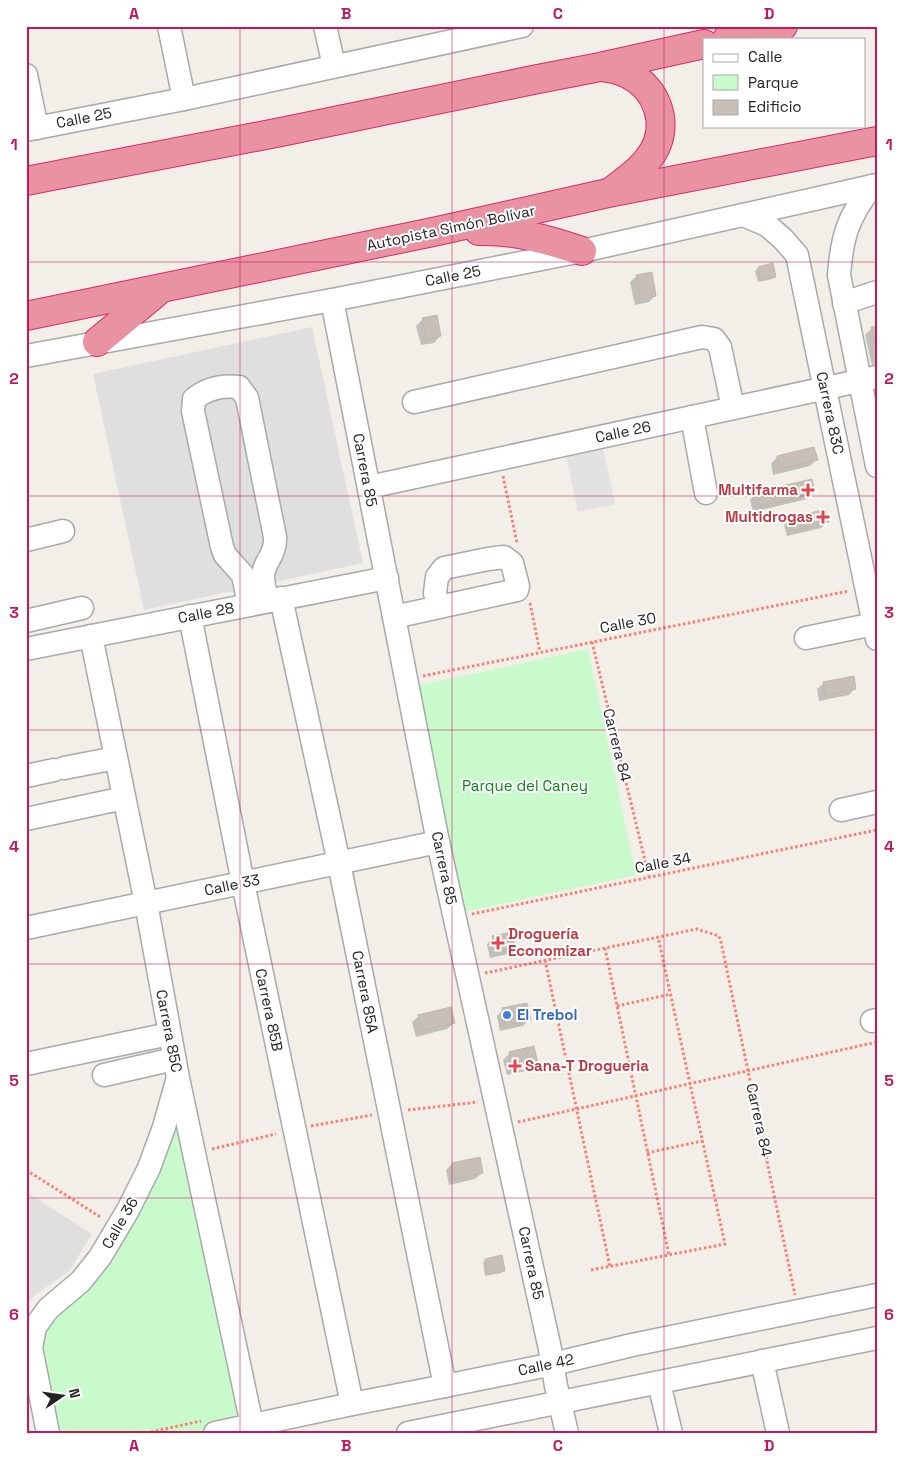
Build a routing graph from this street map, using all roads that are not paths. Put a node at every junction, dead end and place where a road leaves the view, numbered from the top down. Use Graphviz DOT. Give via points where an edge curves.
graph roads {
  1 [pos="169,26"];
  2 [pos="325,26"];
  3 [pos="522,26"];
  4 [pos="783,26"];
  5 [pos="475,32"];
  6 [pos="730,38"];
  7 [pos="703,44"];
  8 [pos="334,66"];
  9 [pos="600,67"];
  10 [pos="26,75"];
  11 [pos="184,99"];
  12 [pos="32,129"];
  13 [pos="877,141"];
  14 [pos="26,181"];
  15 [pos="874,186"];
  16 [pos="608,194"];
  17 [pos="743,215"];
  18 [pos="432,232"];
  19 [pos="582,251"];
  20 [pos="160,290"];
  21 [pos="877,292"];
  22 [pos="332,300"];
  23 [pos="844,303"];
  24 [pos="26,316"];
  25 [pos="97,342"];
  26 [pos="26,356"];
  27 [pos="868,379"];
  28 [pos="825,388"];
  29 [pos="414,402"];
  30 [pos="733,408"];
  31 [pos="692,417"];
  32 [pos="877,466"];
  33 [pos="368,486"];
  34 [pos="706,493"];
  35 [pos="63,531"];
  36 [pos="26,540"];
  37 [pos="386,578"];
  38 [pos="266,601"];
  39 [pos="438,607"];
  40 [pos="82,608"];
  41 [pos="190,616"];
  42 [pos="394,617"];
  43 [pos="26,621"];
  44 [pos="875,631"];
  45 [pos="91,636"];
  46 [pos="806,638"];
  47 [pos="26,649"];
  48 [pos="116,758"];
  49 [pos="26,776"];
  50 [pos="124,798"];
  51 [pos="877,802"];
  52 [pos="841,810"];
  53 [pos="26,818"];
  54 [pos="438,842"];
  55 [pos="338,863"];
  56 [pos="242,883"];
  57 [pos="146,903"];
  58 [pos="26,928"];
  59 [pos="169,1034"];
  60 [pos="26,1064"];
  61 [pos="176,1068"];
  62 [pos="104,1075"];
  63 [pos="877,1295"];
  64 [pos="877,1338"];
  65 [pos="762,1361"];
  66 [pos="553,1364"];
  67 [pos="659,1383"];
  68 [pos="444,1386"];
  69 [pos="560,1402"];
  70 [pos="352,1404"];
  71 [pos="252,1425"];
  72 [pos="447,1429"];
  73 [pos="48,1433"];
  74 [pos="215,1433"];
  75 [pos="408,1433"];
  76 [pos="567,1433"];
  77 [pos="671,1433"];
  78 [pos="778,1433"];
  1 -- 11 [label="street"];
  2 -- 8 [label="street"];
  3 -- 5 [label="street, Calle 25"];
  4 -- 6 [label="highway"];
  5 -- 8 [label="street, Calle 25"];
  7 -- 9 [label="highway"];
  8 -- 11 [label="street, Calle 25"];
  9 -- 14 [label="highway"];
  9 -- 16 [label="highway" via="628,74 643,84 655,100 661,125 658,142 644,165"];
  10 -- 12 [label="street"];
  11 -- 12 [label="street, Calle 25"];
  13 -- 16 [label="highway, Autopista Simón Bolívar"];
  15 -- 17 [label="street, Calle 25"];
  15 -- 23 [label="street" via="849,222 841,251 839,275"];
  16 -- 18 [label="highway, Autopista Simón Bolívar"];
  17 -- 19 [label="street, Calle 25"];
  17 -- 28 [label="street, Carrera 83C" via="767,225 797,256"];
  18 -- 19 [label="highway" via="490,230 523,234"];
  18 -- 20 [label="highway, Autopista Simón Bolívar"];
  19 -- 22 [label="street, Calle 25"];
  20 -- 24 [label="highway, Autopista Simón Bolívar"];
  20 -- 25 [label="highway"];
  21 -- 23 [label="street"];
  22 -- 25 [label="street, Calle 25"];
  22 -- 33 [label="street, Carrera 85"];
  23 -- 27 [label="street"];
  25 -- 26 [label="street, Calle 25"];
  27 -- 28 [label="street, Calle 26"];
  27 -- 32 [label="street"];
  28 -- 30 [label="street, Calle 26"];
  28 -- 44 [label="street, Carrera 83C"];
  29 -- 30 [label="street" via="702,337 714,339 720,346"];
  30 -- 31 [label="street, Calle 26"];
  31 -- 33 [label="street, Calle 26"];
  31 -- 34 [label="street"];
  33 -- 37 [label="street, Carrera 85"];
  35 -- 36 [label="street"];
  37 -- 38 [label="street, Calle 28"];
  37 -- 42 [label="street, Carrera 85"];
  38 -- 38 [label="street" via="263,577 274,552 275,537 247,398 240,387 228,386 203,392 194,399 193,410 225,555"];
  38 -- 41 [label="street, Calle 28"];
  38 -- 55 [label="street, Carrera 85A"];
  39 -- 42 [label="street"];
  40 -- 43 [label="street"];
  41 -- 45 [label="street, Calle 28"];
  41 -- 56 [label="street, Carrera 85B"];
  42 -- 54 [label="street, Carrera 85"];
  44 -- 46 [label="street"];
  45 -- 47 [label="street, Calle 28"];
  45 -- 48 [label="street, Carrera 85C"];
  48 -- 49 [label="street"];
  48 -- 50 [label="street, Carrera 85C"];
  50 -- 53 [label="street"];
  50 -- 57 [label="street, Carrera 85C"];
  51 -- 52 [label="street"];
  54 -- 55 [label="street, Calle 33"];
  54 -- 66 [label="street, Carrera 85"];
  55 -- 56 [label="street, Calle 33"];
  55 -- 68 [label="street, Carrera 85A"];
  56 -- 57 [label="street, Calle 33"];
  56 -- 70 [label="street, Carrera 85B"];
  57 -- 58 [label="street, Calle 33"];
  57 -- 59 [label="street, Carrera 85C"];
  59 -- 60 [label="street"];
  59 -- 61 [label="street, Carrera 85C"];
  61 -- 62 [label="street"];
  61 -- 71 [label="street, Carrera 85C"];
  61 -- 73 [label="street, Calle 36" via="164,1127 149,1168 128,1210 100,1257 81,1281 48,1310 35,1327 31,1348"];
  63 -- 66 [label="street, Calle 42"];
  64 -- 65 [label="street"];
  65 -- 67 [label="street"];
  65 -- 78 [label="street"];
  66 -- 68 [label="street, Calle 42"];
  66 -- 69 [label="street, Carrera 85"];
  67 -- 69 [label="street"];
  67 -- 77 [label="street"];
  68 -- 70 [label="street, Calle 42"];
  69 -- 72 [label="street"];
  69 -- 76 [label="street, Carrera 85"];
  70 -- 71 [label="street, Calle 42"];
  71 -- 74 [label="street, Calle 42"];
  72 -- 75 [label="street"];
}
